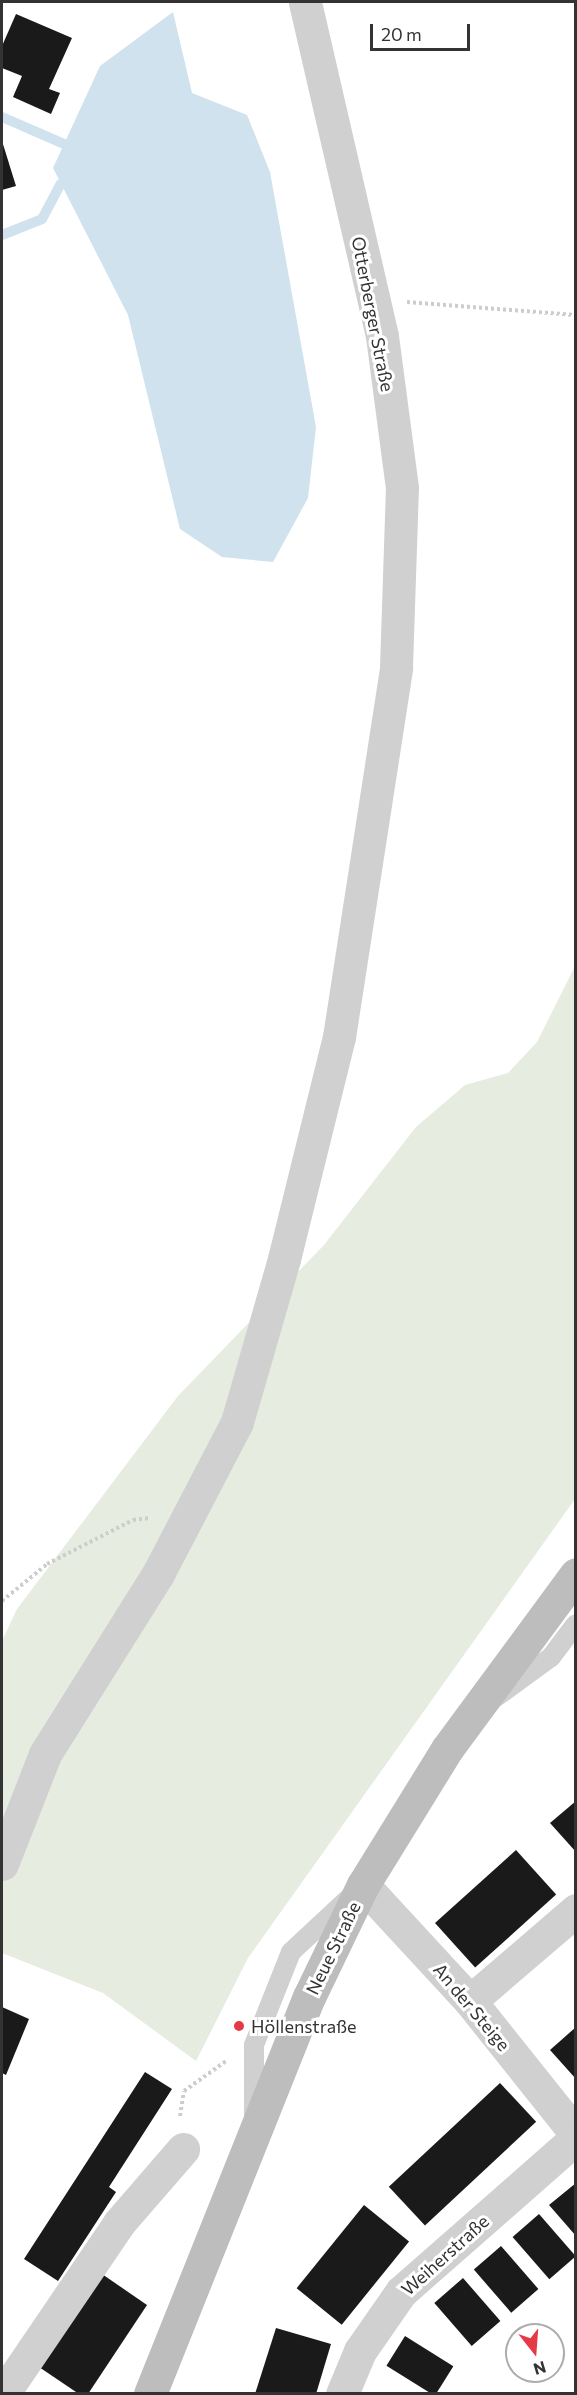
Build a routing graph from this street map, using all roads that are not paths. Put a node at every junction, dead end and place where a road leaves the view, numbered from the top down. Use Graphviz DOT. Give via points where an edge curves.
graph roads {
  1 [pos="305,2"];
  2 [pos="576,1575"];
  3 [pos="576,1624"];
  4 [pos="474,1712"];
  5 [pos="6,1853"];
  6 [pos="363,1885"];
  7 [pos="576,1910"];
  8 [pos="470,2001"];
  9 [pos="576,2136"];
  10 [pos="183,2149"];
  11 [pos="3,2394"];
  12 [pos="150,2394"];
  13 [pos="342,2394"];
  1 -- 5 [label="street, Otterberger Straße" via="373,300 402,488 396,667 336,1048 284,1259 237,1422 159,1572 45,1754"];
  2 -- 4 [label="main road, Neue Straße"];
  3 -- 4 [label="lane" via="551,1657"];
  4 -- 6 [label="main road, Neue Straße"];
  6 -- 8 [label="street, An der Steige"];
  6 -- 12 [label="main road, Neue Straße" via="309,1996"];
  7 -- 8 [label="street"];
  8 -- 9 [label="street, An der Steige"];
  9 -- 13 [label="street, Weiherstraße" via="401,2292 360,2351"];
  10 -- 11 [label="street" via="119,2223"];
}
